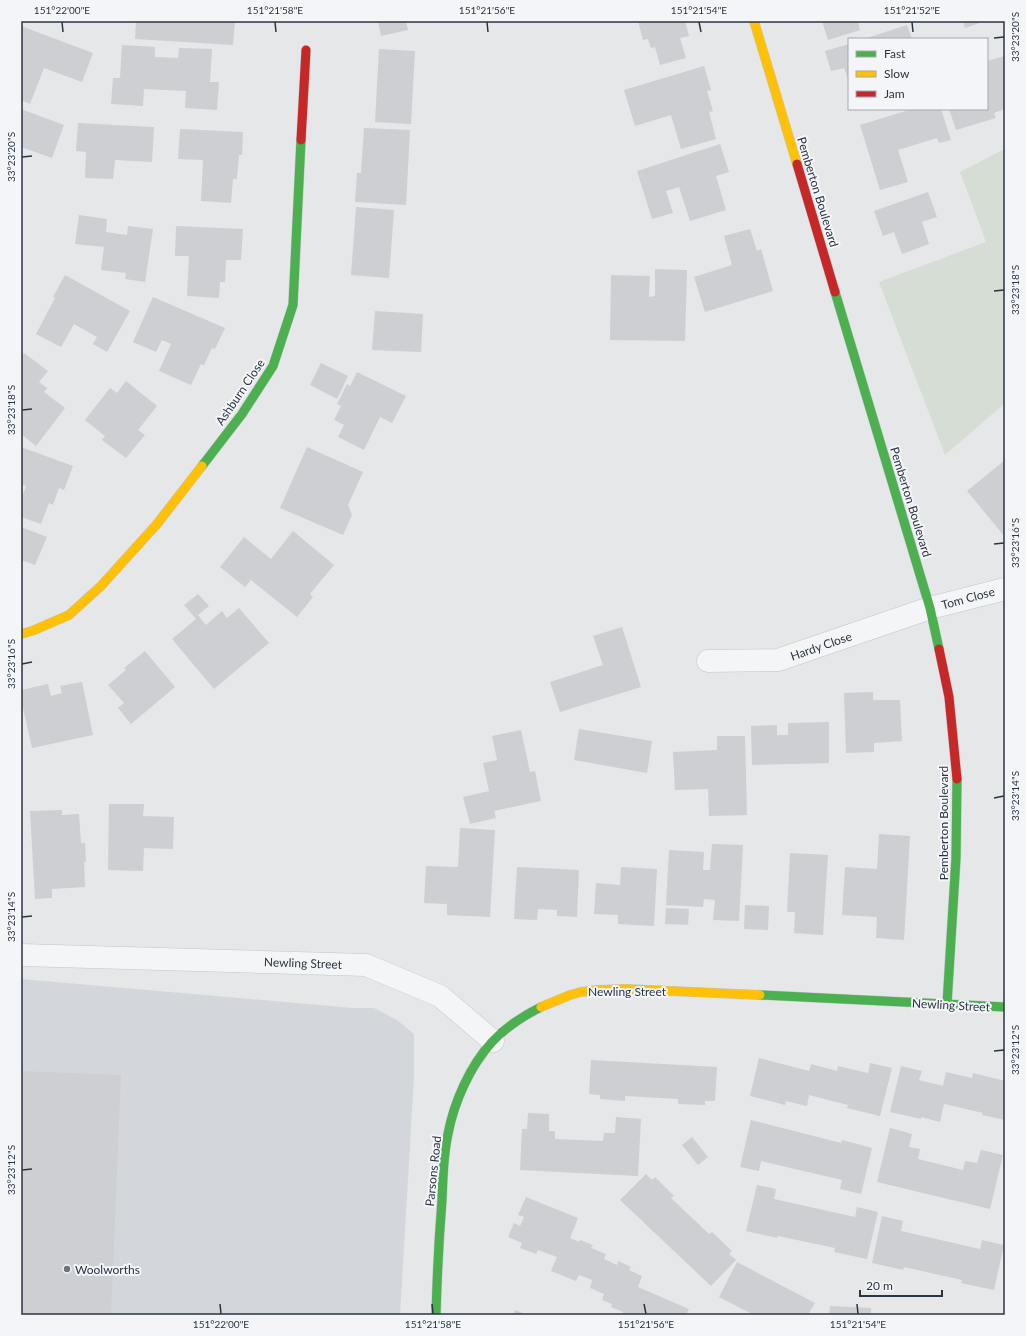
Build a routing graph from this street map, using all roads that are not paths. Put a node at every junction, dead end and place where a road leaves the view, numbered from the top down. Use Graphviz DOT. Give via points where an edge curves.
graph roads {
  1 [pos="754,21"];
  2 [pos="306,50"];
  3 [pos="1005,589"];
  4 [pos="930,608"];
  5 [pos="21,634"];
  6 [pos="708,661"];
  7 [pos="21,955"];
  8 [pos="947,1004"];
  9 [pos="1005,1008"];
  10 [pos="493,1041"];
  11 [pos="436,1315"];
  1 -- 4 [label="street, Pemberton Boulevard"];
  2 -- 5 [label="street, Ashburn Close" via="293,305 273,366 242,414 157,524 101,586 70,615"];
  3 -- 4 [label="street, Tom Close"];
  4 -- 6 [label="street, Hardy Close" via="778,660"];
  4 -- 8 [label="street, Pemberton Boulevard" via="949,696 957,781 956,858"];
  7 -- 10 [label="street, Newling Street" via="366,965 440,996"];
  8 -- 9 [label="street, Newling Street"];
  8 -- 10 [label="street, Newling Street" via="626,989 582,992 537,1009"];
  10 -- 11 [label="street, Parsons Road" via="477,1062 452,1116 445,1150"];
}
